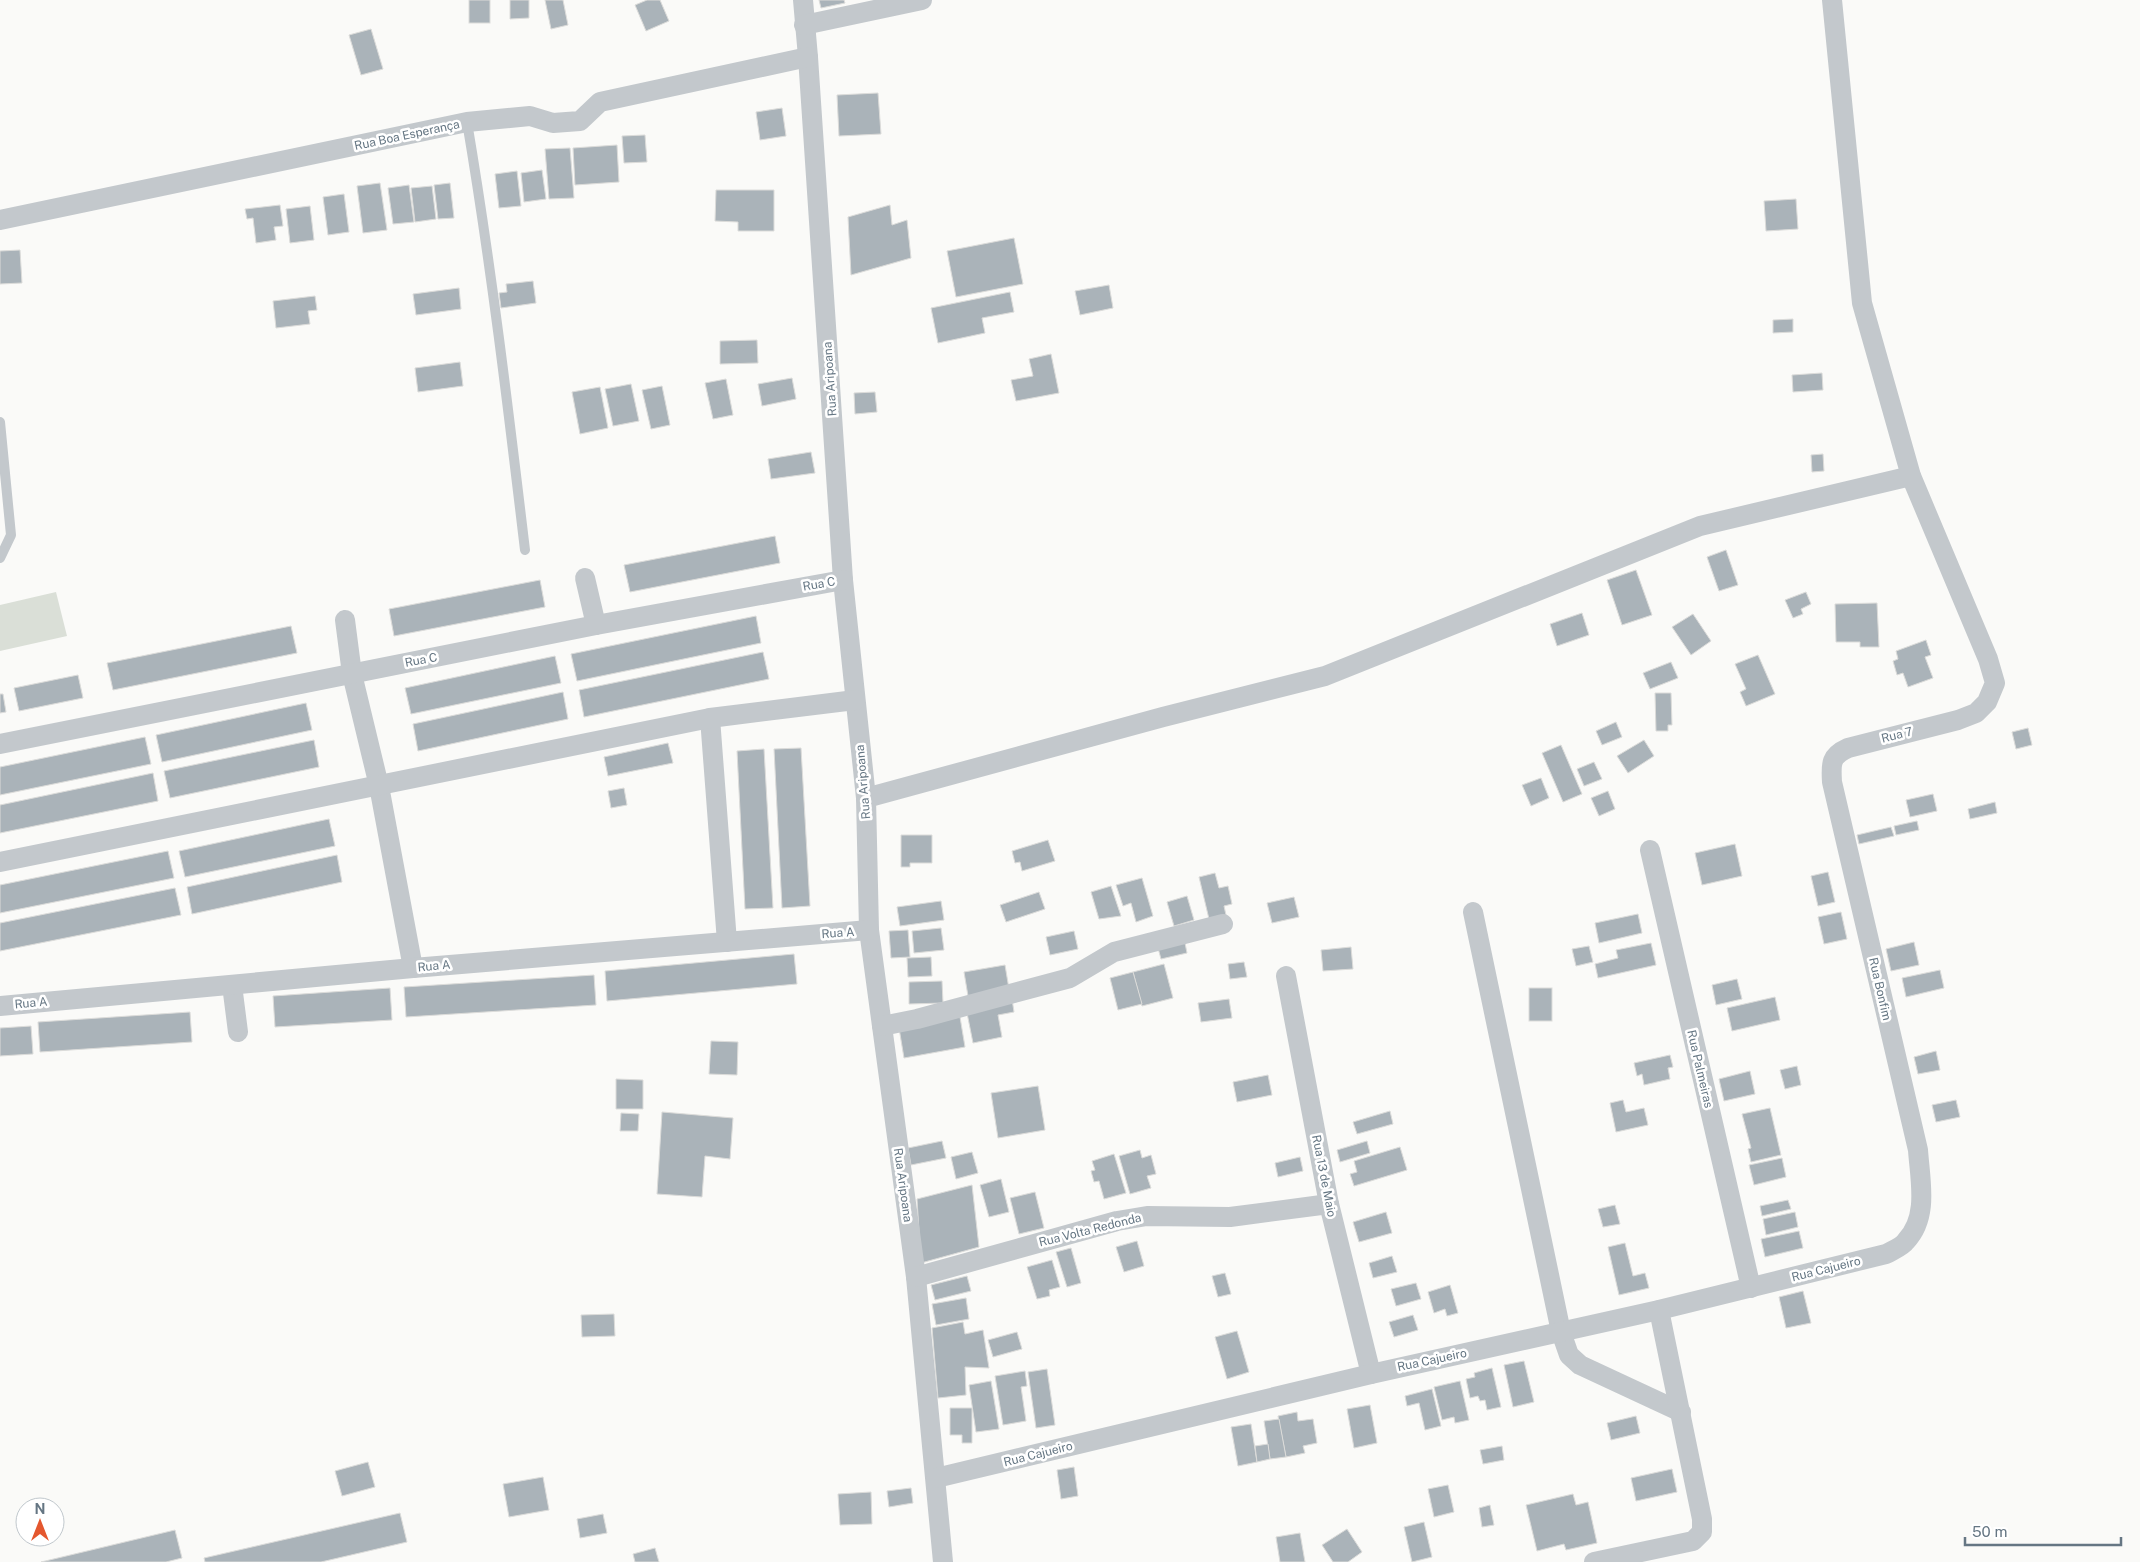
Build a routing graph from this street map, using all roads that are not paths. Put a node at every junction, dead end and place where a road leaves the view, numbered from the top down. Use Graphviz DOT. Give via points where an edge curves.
graph roads {
  1 [pos="803,0"];
  2 [pos="922,0"];
  3 [pos="1832,0"];
  4 [pos="804,25"];
  5 [pos="808,57"];
  6 [pos="467,122"];
  7 [pos="0,220"];
  8 [pos="0,422"];
  9 [pos="1911,476"];
  10 [pos="525,550"];
  11 [pos="0,558"];
  12 [pos="586,578"];
  13 [pos="843,580"];
  14 [pos="345,620"];
  15 [pos="596,625"];
  16 [pos="352,674"];
  17 [pos="854,700"];
  18 [pos="710,718"];
  19 [pos="0,744"];
  20 [pos="1837,753"];
  21 [pos="379,786"];
  22 [pos="866,798"];
  23 [pos="1650,850"];
  24 [pos="0,862"];
  25 [pos="1473,912"];
  26 [pos="1223,924"];
  27 [pos="869,930"];
  28 [pos="727,942"];
  29 [pos="413,968"];
  30 [pos="1286,976"];
  31 [pos="232,985"];
  32 [pos="0,1006"];
  33 [pos="882,1026"];
  34 [pos="238,1032"];
  35 [pos="1329,1204"];
  36 [pos="1918,1226"];
  37 [pos="916,1277"];
  38 [pos="1750,1288"];
  39 [pos="1659,1310"];
  40 [pos="1562,1332"];
  41 [pos="1371,1374"];
  42 [pos="1681,1412"];
  43 [pos="936,1478"];
  44 [pos="943,1562"];
  45 [pos="1594,1562"];
  1 -- 4 [label="street, Rua Aripoana"];
  2 -- 4 [label="street"];
  3 -- 9 [label="street" via="1862,304"];
  4 -- 5 [label="street, Rua Aripoana"];
  5 -- 6 [label="street, Rua Boa Esperança" via="600,102 580,120 553,123 530,116"];
  5 -- 13 [label="street, Rua Aripoana"];
  6 -- 7 [label="street, Rua Boa Esperança"];
  6 -- 10 [label="lane" via="487,240"];
  8 -- 11 [label="lane" via="11,535"];
  9 -- 20 [label="street, Rua 7" via="1988,659 1995,684 1987,702 1976,713"];
  9 -- 22 [label="street" via="1700,526 1325,676 1163,716"];
  12 -- 15 [label="street"];
  13 -- 15 [label="street, Rua C"];
  13 -- 17 [label="street, Rua Aripoana"];
  14 -- 16 [label="street"];
  15 -- 16 [label="street, Rua C"];
  16 -- 19 [label="street, Rua C"];
  16 -- 21 [label="street"];
  17 -- 18 [label="street"];
  17 -- 22 [label="street, Rua Aripoana"];
  18 -- 21 [label="street"];
  18 -- 28 [label="street"];
  20 -- 36 [label="street, Rua Bonfim" via="1832,760 1832,782 1918,1150 1922,1198"];
  21 -- 24 [label="street"];
  21 -- 29 [label="street"];
  22 -- 27 [label="street, Rua Aripoana"];
  23 -- 38 [label="street, Rua Palmeiras"];
  25 -- 40 [label="street"];
  26 -- 33 [label="street" via="1114,952 1070,978"];
  27 -- 28 [label="street, Rua A"];
  27 -- 33 [label="street, Rua Aripoana"];
  28 -- 29 [label="street, Rua A"];
  29 -- 31 [label="street, Rua A"];
  30 -- 35 [label="street, Rua 13 de Maio"];
  31 -- 32 [label="street, Rua A"];
  31 -- 34 [label="street"];
  33 -- 37 [label="street, Rua Aripoana"];
  35 -- 37 [label="street, Rua Volta Redonda" via="1230,1217 1147,1216 1117,1221"];
  35 -- 41 [label="street, Rua 13 de Maio"];
  36 -- 38 [label="street, Rua Cajueiro" via="1905,1243 1886,1254"];
  37 -- 43 [label="street, Rua Aripoana"];
  38 -- 39 [label="street, Rua Cajueiro"];
  39 -- 40 [label="street, Rua Cajueiro"];
  39 -- 42 [label="street"];
  40 -- 41 [label="street, Rua Cajueiro"];
  40 -- 42 [label="street" via="1569,1355 1580,1365"];
  41 -- 43 [label="street, Rua Cajueiro"];
  42 -- 45 [label="street" via="1702,1532 1693,1541"];
  43 -- 44 [label="street, Rua Aripoana"];
}
